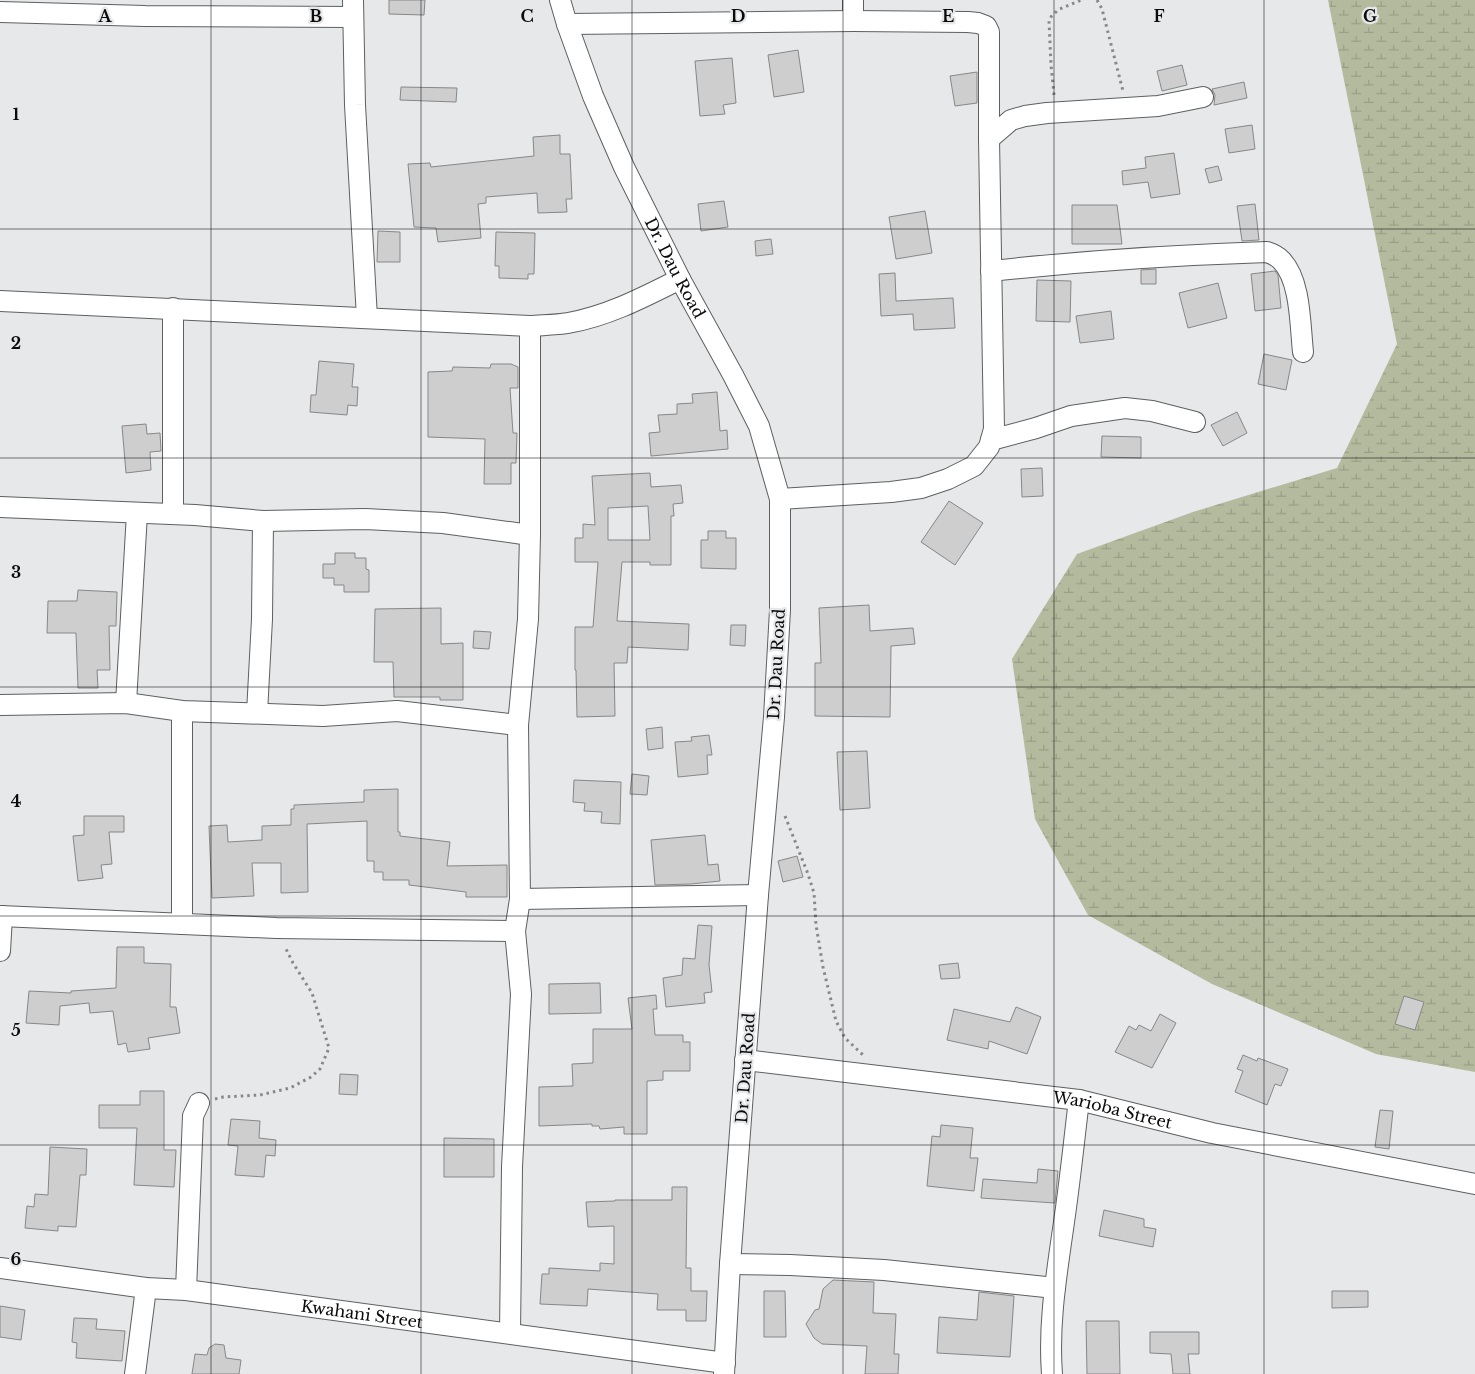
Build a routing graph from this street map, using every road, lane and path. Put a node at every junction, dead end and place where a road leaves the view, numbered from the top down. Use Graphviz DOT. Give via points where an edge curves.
graph roads {
  1 [pos="560,0"];
  2 [pos="853,0"];
  3 [pos="1082,0"];
  4 [pos="1098,0"];
  5 [pos="145,8"];
  6 [pos="353,9"];
  7 [pos="0,12"];
  8 [pos="853,21"];
  9 [pos="567,24"];
  10 [pos="1203,97"];
  11 [pos="1127,108"];
  12 [pos="1051,113"];
  13 [pos="989,139"];
  14 [pos="991,271"];
  15 [pos="680,279"];
  16 [pos="0,301"];
  17 [pos="173,308"];
  18 [pos="366,318"];
  19 [pos="530,326"];
  20 [pos="1303,352"];
  21 [pos="1196,422"];
  22 [pos="991,440"];
  23 [pos="780,499"];
  24 [pos="0,507"];
  25 [pos="137,514"];
  26 [pos="173,514"];
  27 [pos="264,521"];
  28 [pos="530,535"];
  29 [pos="126,703"];
  30 [pos="0,705"];
  31 [pos="182,711"];
  32 [pos="258,713"];
  33 [pos="518,725"];
  34 [pos="782,809"];
  35 [pos="758,895"];
  36 [pos="520,899"];
  37 [pos="1,916"];
  38 [pos="182,924"];
  39 [pos="276,928"];
  40 [pos="515,931"];
  41 [pos="0,951"];
  42 [pos="745,1060"];
  43 [pos="882,1076"];
  44 [pos="1079,1100"];
  45 [pos="199,1104"];
  46 [pos="1475,1184"];
  47 [pos="730,1264"];
  48 [pos="0,1268"];
  49 [pos="146,1288"];
  50 [pos="1055,1288"];
  51 [pos="186,1290"];
  52 [pos="510,1333"];
  53 [pos="724,1368"];
  54 [pos="135,1374"];
  55 [pos="1052,1374"];
  1 -- 9 [label="street, Dr. Dau Road"];
  2 -- 8 [label="street"];
  3 -- 12 [label="path" via="1052,15 1049,21 1055,92"];
  4 -- 11 [label="path"];
  5 -- 6 [label="street"];
  5 -- 7 [label="street"];
  6 -- 18 [label="street"];
  8 -- 9 [label="street"];
  8 -- 13 [label="street" via="968,22 986,26 989,32"];
  9 -- 15 [label="street, Dr. Dau Road" via="593,96 624,166"];
  10 -- 11 [label="street"];
  11 -- 12 [label="street"];
  12 -- 13 [label="street" via="1011,120"];
  13 -- 14 [label="street"];
  14 -- 20 [label="street" via="1190,254 1268,252 1282,261 1292,277"];
  14 -- 22 [label="street" via="994,429"];
  15 -- 19 [label="street" via="596,316 568,323"];
  15 -- 23 [label="street, Dr. Dau Road" via="759,426"];
  16 -- 17 [label="street"];
  17 -- 18 [label="street"];
  17 -- 26 [label="street"];
  18 -- 19 [label="street"];
  19 -- 28 [label="street"];
  21 -- 22 [label="street" via="1125,408 1071,416"];
  22 -- 23 [label="street" via="974,466 921,488"];
  23 -- 35 [label="street, Dr. Dau Road" via="780,610"];
  24 -- 25 [label="street"];
  25 -- 26 [label="street"];
  25 -- 29 [label="street"];
  26 -- 27 [label="street"];
  27 -- 28 [label="street" via="365,519 443,523"];
  27 -- 32 [label="street"];
  28 -- 33 [label="street" via="528,620"];
  29 -- 30 [label="street"];
  29 -- 31 [label="street"];
  31 -- 32 [label="street"];
  31 -- 38 [label="street"];
  32 -- 33 [label="street" via="323,716 396,711"];
  33 -- 36 [label="street"];
  34 -- 43 [label="path" via="814,893 823,967 836,1021 845,1038"];
  35 -- 36 [label="street"];
  35 -- 42 [label="street, Dr. Dau Road"];
  36 -- 40 [label="street"];
  37 -- 38 [label="street"];
  37 -- 41 [label="street"];
  38 -- 39 [label="street"];
  39 -- 40 [label="street"];
  39 -- 45 [label="path" via="312,993 318,1012 329,1048 320,1069 311,1078 290,1088 260,1095 222,1097"];
  40 -- 52 [label="street" via="521,994 512,1168"];
  42 -- 43 [label="street, Warioba Street"];
  42 -- 47 [label="street, Dr. Dau Road"];
  43 -- 44 [label="street, Warioba Street"];
  44 -- 46 [label="street, Warioba Street" via="1212,1133"];
  44 -- 50 [label="street"];
  45 -- 51 [label="street" via="193,1116"];
  47 -- 50 [label="street" via="884,1270"];
  47 -- 53 [label="street, Dr. Dau Road"];
  48 -- 49 [label="street, Kwahani Street"];
  49 -- 51 [label="street, Kwahani Street"];
  49 -- 54 [label="street"];
  50 -- 55 [label="street" via="1050,1352"];
  51 -- 52 [label="street, Kwahani Street"];
  52 -- 53 [label="street, Kwahani Street"];
}
